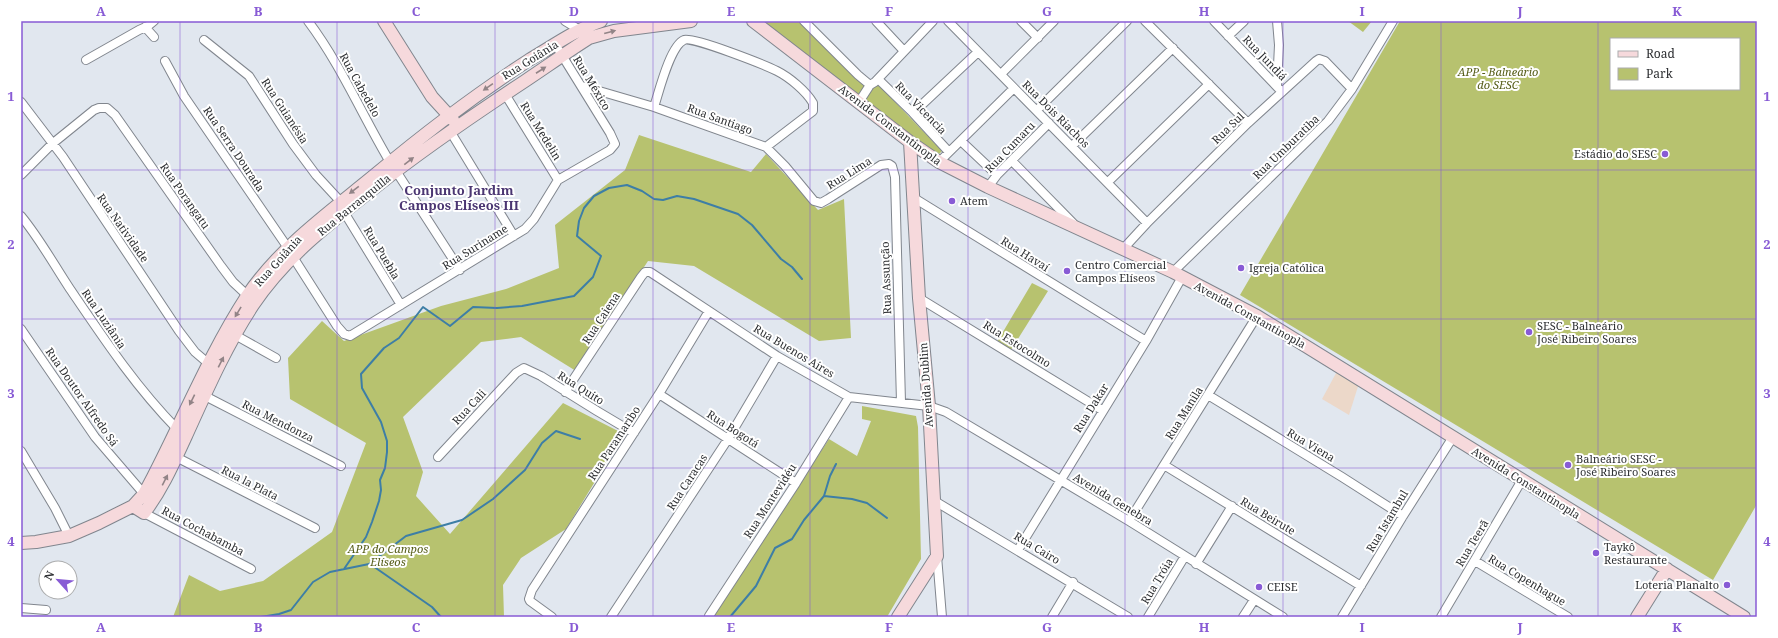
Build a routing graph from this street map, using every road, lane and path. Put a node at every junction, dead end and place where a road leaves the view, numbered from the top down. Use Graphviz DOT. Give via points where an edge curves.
graph roads {
  1 [pos="154,21"];
  2 [pos="308,21"];
  3 [pos="384,21"];
  4 [pos="565,21"];
  5 [pos="601,21"];
  6 [pos="692,21"];
  7 [pos="753,21"];
  8 [pos="804,21"];
  9 [pos="876,21"];
  10 [pos="933,21"];
  11 [pos="948,21"];
  12 [pos="1021,21"];
  13 [pos="1054,21"];
  14 [pos="1127,21"];
  15 [pos="1145,21"];
  16 [pos="1214,21"];
  17 [pos="1244,21"];
  18 [pos="1277,21"];
  19 [pos="1393,21"];
  20 [pos="145,28"];
  21 [pos="580,29"];
  22 [pos="1228,36"];
  23 [pos="154,37"];
  24 [pos="589,38"];
  25 [pos="1038,38"];
  26 [pos="204,40"];
  27 [pos="555,44"];
  28 [pos="1173,48"];
  29 [pos="904,51"];
  30 [pos="978,52"];
  31 [pos="563,56"];
  32 [pos="86,60"];
  33 [pos="165,61"];
  34 [pos="1001,74"];
  35 [pos="878,79"];
  36 [pos="1208,84"];
  37 [pos="870,85"];
  38 [pos="582,86"];
  39 [pos="1014,88"];
  40 [pos="1280,89"];
  41 [pos="1352,89"];
  42 [pos="505,94"];
  43 [pos="21,102"];
  44 [pos="859,102"];
  45 [pos="654,106"];
  46 [pos="1037,110"];
  47 [pos="450,114"];
  48 [pos="913,114"];
  49 [pos="1049,123"];
  50 [pos="1248,123"];
  51 [pos="453,128"];
  52 [pos="610,133"];
  53 [pos="961,141"];
  54 [pos="910,142"];
  55 [pos="52,144"];
  56 [pos="421,144"];
  57 [pos="1072,146"];
  58 [pos="766,147"];
  59 [pos="948,152"];
  60 [pos="1012,161"];
  61 [pos="939,162"];
  62 [pos="881,165"];
  63 [pos="393,166"];
  64 [pos="21,175"];
  65 [pos="997,175"];
  66 [pos="558,180"];
  67 [pos="1108,182"];
  68 [pos="988,187"];
  69 [pos="914,198"];
  70 [pos="828,199"];
  71 [pos="342,206"];
  72 [pos="21,216"];
  73 [pos="1147,223"];
  74 [pos="1077,228"];
  75 [pos="514,236"];
  76 [pos="1123,249"];
  77 [pos="290,252"];
  78 [pos="460,270"];
  79 [pos="1177,275"];
  80 [pos="661,278"];
  81 [pos="253,294"];
  82 [pos="919,298"];
  83 [pos="401,305"];
  84 [pos="709,311"];
  85 [pos="1257,316"];
  86 [pos="21,329"];
  87 [pos="358,330"];
  88 [pos="235,335"];
  89 [pos="1146,341"];
  90 [pos="778,356"];
  91 [pos="276,358"];
  92 [pos="209,364"];
  93 [pos="516,373"];
  94 [pos="565,392"];
  95 [pos="659,394"];
  96 [pos="1208,395"];
  97 [pos="205,396"];
  98 [pos="849,397"];
  99 [pos="901,402"];
  100 [pos="929,406"];
  101 [pos="1102,410"];
  102 [pos="177,430"];
  103 [pos="634,433"];
  104 [pos="1453,437"];
  105 [pos="728,439"];
  106 [pos="21,451"];
  107 [pos="176,457"];
  108 [pos="438,457"];
  109 [pos="1164,465"];
  110 [pos="341,466"];
  111 [pos="1060,480"];
  112 [pos="1522,480"];
  113 [pos="796,483"];
  114 [pos="144,494"];
  115 [pos="933,500"];
  116 [pos="133,506"];
  117 [pos="1232,506"];
  118 [pos="144,513"];
  119 [pos="1403,516"];
  120 [pos="1130,521"];
  121 [pos="314,528"];
  122 [pos="69,536"];
  123 [pos="21,543"];
  124 [pos="1018,550"];
  125 [pos="937,556"];
  126 [pos="1185,556"];
  127 [pos="1475,561"];
  128 [pos="1196,564"];
  129 [pos="251,569"];
  130 [pos="1667,569"];
  131 [pos="1073,582"];
  132 [pos="1361,586"];
  133 [pos="1254,600"];
  134 [pos="21,608"];
  135 [pos="46,610"];
  136 [pos="709,616"];
  137 [pos="552,617"];
  138 [pos="611,617"];
  139 [pos="898,617"];
  140 [pos="942,617"];
  141 [pos="1052,617"];
  142 [pos="1128,617"];
  143 [pos="1148,617"];
  144 [pos="1244,617"];
  145 [pos="1282,617"];
  146 [pos="1342,617"];
  147 [pos="1441,617"];
  148 [pos="1568,617"];
  149 [pos="1637,617"];
  150 [pos="1744,617"];
  1 -- 20 [label="street"];
  2 -- 63 [label="street, Rua Cabedelo" via="338,66"];
  3 -- 47 [label="street" via="432,97"];
  4 -- 21 [label="street"];
  5 -- 21 [label="street, Rua Goiânia"];
  24 -- 6 [label="street, Rua Goiânia, one-way" via="614,31"];
  7 -- 44 [label="street, Avenida Constantinopla"];
  8 -- 37 [label="street"];
  9 -- 29 [label="street"];
  10 -- 29 [label="street"];
  11 -- 30 [label="street, Rua Dois Riachos"];
  12 -- 25 [label="street"];
  13 -- 25 [label="street"];
  14 -- 46 [label="street"];
  15 -- 28 [label="street"];
  16 -- 22 [label="street, Rua Jundiá"];
  17 -- 22 [label="street"];
  18 -- 40 [label="street"];
  19 -- 41 [label="street, Rua Umburatiba"];
  20 -- 23 [label="street"];
  20 -- 32 [label="street"];
  21 -- 24 [label="street"];
  21 -- 27 [label="street, Rua Goiânia"];
  22 -- 40 [label="street, Rua Jundiá"];
  24 -- 31 [label="street, Rua Goiânia"];
  25 -- 34 [label="street"];
  26 -- 71 [label="street, Rua Guianésia" via="249,76 293,144"];
  27 -- 31 [label="street, Rua México"];
  27 -- 47 [label="street, Rua Goiânia, one-way"];
  28 -- 36 [label="street"];
  28 -- 57 [label="street"];
  29 -- 35 [label="street"];
  30 -- 34 [label="street, Rua Dois Riachos"];
  30 -- 48 [label="street"];
  31 -- 38 [label="street, Rua México"];
  42 -- 31 [label="street, Rua Barranquilla, one-way"];
  33 -- 77 [label="street, Rua Serra Dourada" via="184,96"];
  34 -- 39 [label="street, Rua Dois Riachos"];
  35 -- 37 [label="street"];
  35 -- 48 [label="street, Rua Vicencia"];
  36 -- 50 [label="street"];
  36 -- 67 [label="street"];
  37 -- 44 [label="street"];
  38 -- 45 [label="street, Rua Santiago"];
  38 -- 52 [label="street, Rua México"];
  39 -- 46 [label="street, Rua Dois Riachos"];
  39 -- 53 [label="street"];
  40 -- 41 [label="street, Rua Sul" via="1319,59 1334,69"];
  40 -- 50 [label="street, Rua Sul"];
  41 -- 79 [label="street, Rua Umburatiba" via="1328,121"];
  42 -- 51 [label="street, Rua Barranquilla"];
  42 -- 66 [label="street, Rua Medelin"];
  43 -- 55 [label="street, Rua Natividade"];
  44 -- 54 [label="street, Avenida Constantinopla"];
  45 -- 58 [label="street, Rua Santiago"];
  45 -- 58 [label="street" via="674,52 681,42 688,39 722,49 777,71 812,100 813,111"];
  46 -- 49 [label="street, Rua Dois Riachos"];
  47 -- 51 [label="street"];
  47 -- 56 [label="street, Rua Goiânia"];
  48 -- 59 [label="street, Rua Vicencia"];
  49 -- 57 [label="street, Rua Dois Riachos"];
  49 -- 60 [label="street, Rua Cumaru"];
  50 -- 73 [label="street, Rua Sul"];
  51 -- 56 [label="street, Rua Barranquilla"];
  51 -- 75 [label="street"];
  52 -- 66 [label="street, Rua Suriname" via="614,142 612,148"];
  53 -- 59 [label="street"];
  53 -- 65 [label="street"];
  54 -- 61 [label="street, Avenida Constantinopla"];
  54 -- 69 [label="street, Avenida Dublim"];
  55 -- 64 [label="street"];
  55 -- 81 [label="street, Rua Porangatu" via="94,110 107,108 115,115 220,266 233,282"];
  55 -- 92 [label="street, Rua Natividade" via="179,331 195,352"];
  56 -- 63 [label="street, Rua Barranquilla"];
  57 -- 67 [label="street, Rua Dois Riachos"];
  58 -- 70 [label="street, Rua Santiago" via="786,166 814,201 821,203"];
  59 -- 61 [label="street"];
  60 -- 65 [label="street, Rua Cumaru"];
  60 -- 74 [label="street"];
  61 -- 68 [label="street, Avenida Constantinopla"];
  62 -- 70 [label="street, Rua Lima"];
  62 -- 99 [label="street, Rua Assunção" via="891,164 895,177"];
  63 -- 71 [label="street, Rua Barranquilla"];
  63 -- 78 [label="street, Rua Cabedelo"];
  65 -- 68 [label="street, Rua Cumaru"];
  66 -- 75 [label="street, Rua Suriname" via="534,219"];
  67 -- 73 [label="street, Rua Dois Riachos"];
  68 -- 74 [label="street, Avenida Constantinopla"];
  69 -- 82 [label="street, Avenida Dublim"];
  69 -- 89 [label="street, Rua Havaí"];
  71 -- 77 [label="street, Rua Barranquilla" via="313,237"];
  71 -- 83 [label="street, Rua Puebla"];
  72 -- 102 [label="street, Rua Luziânia" via="107,345 140,390"];
  73 -- 76 [label="street, Rua Sul"];
  74 -- 76 [label="street, Avenida Constantinopla"];
  75 -- 78 [label="street, Rua Suriname"];
  76 -- 79 [label="street, Avenida Constantinopla"];
  77 -- 81 [label="street, Rua Barranquilla"];
  77 -- 87 [label="street, Rua Serra Dourada" via="337,326 348,336"];
  78 -- 83 [label="street, Rua Suriname"];
  79 -- 85 [label="street, Avenida Constantinopla"];
  79 -- 89 [label="street, Rua Dakar"];
  80 -- 84 [label="street, Rua Buenos Aires"];
  80 -- 94 [label="street, Rua Caiena" via="650,272 643,274"];
  81 -- 88 [label="street, Rua Barranquilla"];
  81 -- 92 [label="street, Rua Goiânia, one-way"];
  82 -- 100 [label="street, Avenida Dublim"];
  82 -- 101 [label="street, Rua Estocolmo"];
  83 -- 87 [label="street, Rua Suriname"];
  84 -- 90 [label="street, Rua Buenos Aires"];
  84 -- 95 [label="street, Rua Paramaribo"];
  85 -- 96 [label="street, Rua Manila"];
  85 -- 104 [label="street, Avenida Constantinopla"];
  86 -- 114 [label="street, Rua Doutor Alfredo Sá" via="95,437"];
  88 -- 91 [label="street"];
  97 -- 88 [label="street, Rua Barranquilla, one-way"];
  89 -- 101 [label="street, Rua Dakar"];
  90 -- 98 [label="street, Rua Buenos Aires"];
  90 -- 105 [label="street, Rua Caracas"];
  92 -- 102 [label="street, Rua Goiânia, one-way"];
  93 -- 94 [label="street, Rua Quito" via="524,368 528,369"];
  93 -- 108 [label="street, Rua Cali"];
  94 -- 103 [label="street, Rua Quito"];
  95 -- 103 [label="street, Rua Paramaribo"];
  95 -- 105 [label="street, Rua Bogotá"];
  96 -- 109 [label="street, Rua Manila"];
  96 -- 119 [label="street, Rua Viena"];
  97 -- 107 [label="street, Rua Barranquilla"];
  97 -- 110 [label="street, Rua Mendonza"];
  98 -- 99 [label="street, Rua Buenos Aires"];
  98 -- 113 [label="street, Rua Montevidéu"];
  99 -- 100 [label="street, Rua Buenos Aires"];
  100 -- 111 [label="street, Avenida Genebra" via="946,412"];
  100 -- 115 [label="street, Avenida Dublim"];
  101 -- 111 [label="street, Rua Dakar"];
  102 -- 114 [label="street, Rua Goiânia"];
  103 -- 137 [label="street, Rua Paramaribo" via="530,593 530,601"];
  104 -- 112 [label="street, Avenida Constantinopla"];
  104 -- 119 [label="street, Rua Istambul"];
  105 -- 113 [label="street, Rua Bogotá"];
  105 -- 138 [label="street, Rua Caracas"];
  106 -- 122 [label="street" via="56,508"];
  118 -- 107 [label="street, Rua Barranquilla, one-way" via="154,500"];
  107 -- 121 [label="street, Rua la Plata"];
  109 -- 117 [label="street, Rua Beirute"];
  109 -- 120 [label="street, Rua Manila"];
  111 -- 120 [label="street, Avenida Genebra"];
  111 -- 124 [label="street, Rua Dakar"];
  112 -- 127 [label="street, Rua Teerã"];
  112 -- 130 [label="street, Avenida Constantinopla"];
  113 -- 136 [label="street, Rua Montevidéu"];
  114 -- 116 [label="street, Rua Goiânia"];
  115 -- 124 [label="street, Rua Cairo"];
  115 -- 125 [label="street, Avenida Dublim"];
  116 -- 118 [label="street"];
  116 -- 122 [label="street, Rua Goiânia"];
  117 -- 128 [label="street"];
  117 -- 132 [label="street, Rua Beirute"];
  118 -- 129 [label="street, Rua Cochabamba"];
  119 -- 132 [label="street, Rua Istambul"];
  120 -- 126 [label="street, Avenida Genebra"];
  122 -- 123 [label="street, Rua Goiânia"];
  124 -- 131 [label="street, Rua Cairo"];
  125 -- 139 [label="street"];
  125 -- 140 [label="street"];
  126 -- 128 [label="street, Avenida Genebra"];
  126 -- 143 [label="street, Rua Tróia"];
  127 -- 147 [label="street, Rua Teerã"];
  127 -- 148 [label="street, Rua Copenhague"];
  128 -- 133 [label="street, Avenida Genebra"];
  130 -- 149 [label="street"];
  130 -- 150 [label="street, Avenida Constantinopla"];
  131 -- 141 [label="street"];
  131 -- 142 [label="street, Rua Cairo"];
  132 -- 146 [label="street, Rua Istambul"];
  133 -- 144 [label="street"];
  133 -- 145 [label="street, Avenida Genebra"];
  134 -- 135 [label="street"];
}
